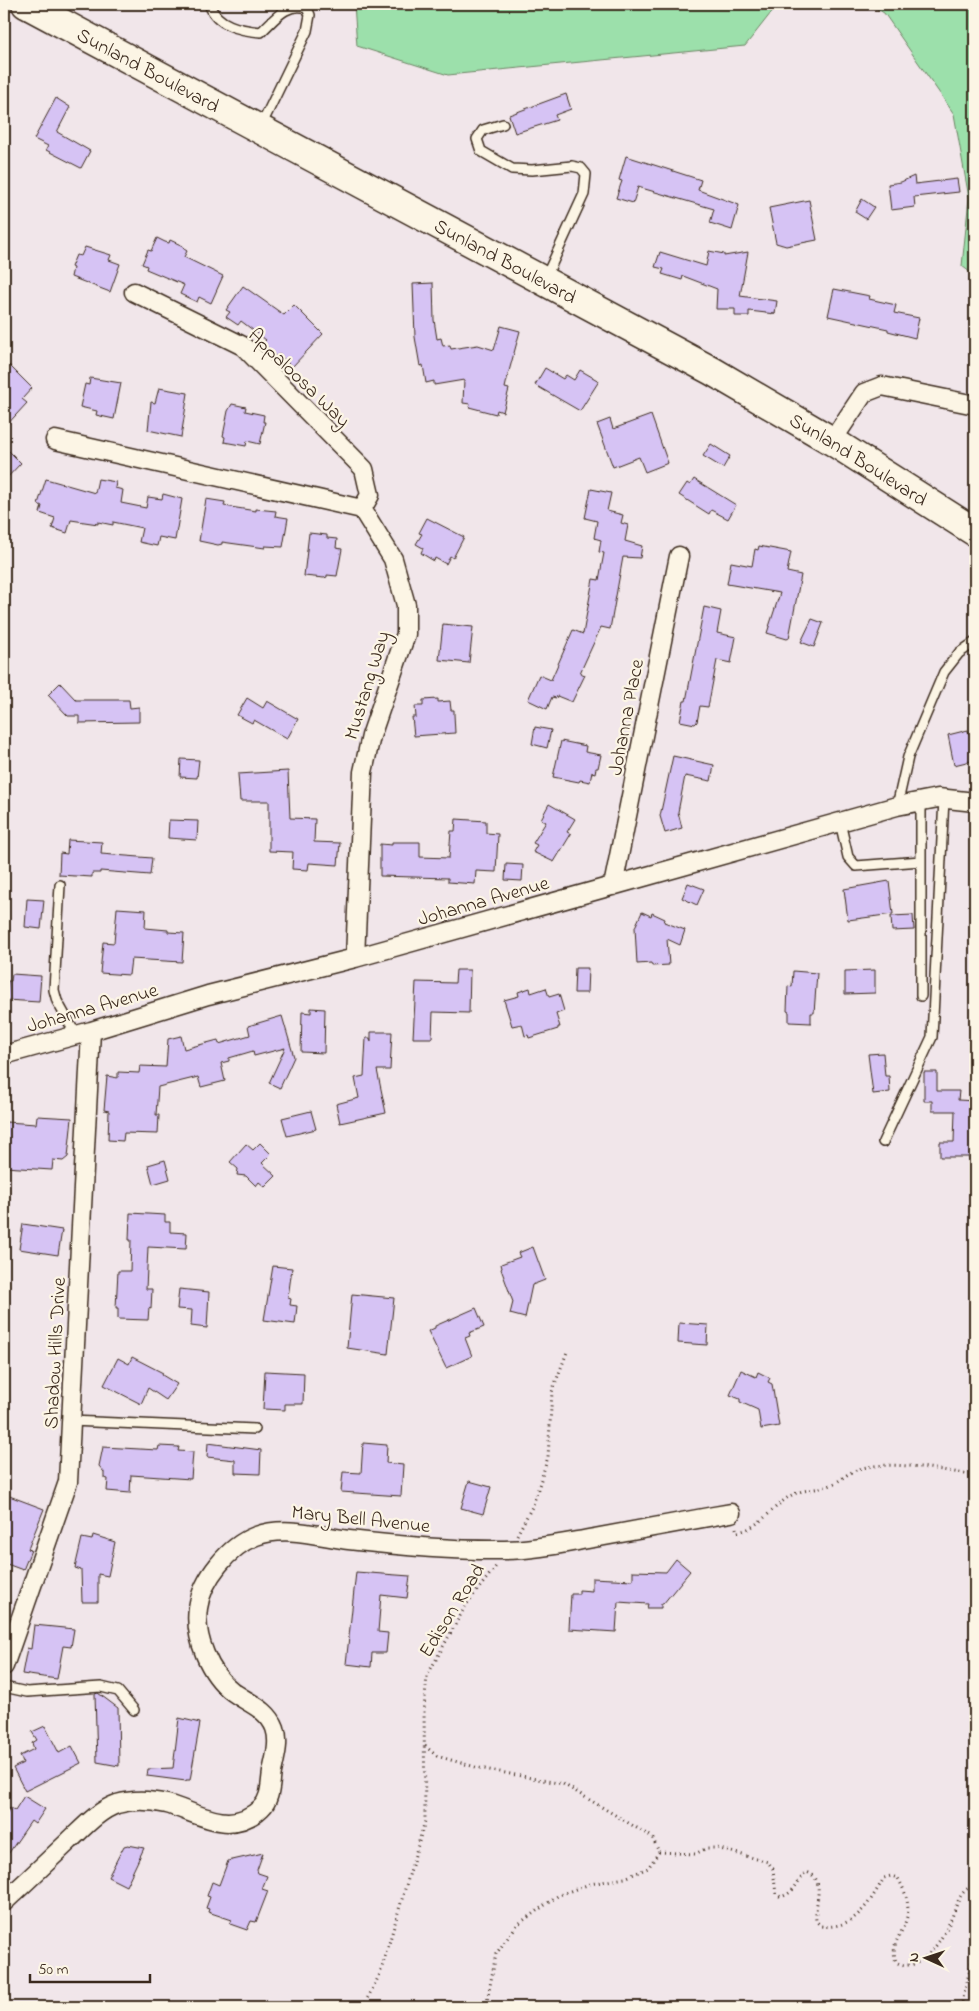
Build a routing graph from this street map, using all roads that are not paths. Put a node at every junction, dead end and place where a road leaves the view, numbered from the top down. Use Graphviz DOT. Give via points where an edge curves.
graph roads {
  1 [pos="26,4"];
  2 [pos="209,4"];
  3 [pos="503,124"];
  4 [pos="260,129"];
  5 [pos="544,281"];
  6 [pos="134,292"];
  7 [pos="975,405"];
  8 [pos="55,440"];
  9 [pos="832,441"];
  10 [pos="362,509"];
  11 [pos="975,532"];
  12 [pos="679,556"];
  13 [pos="975,642"];
  14 [pos="944,799"];
  15 [pos="921,802"];
  16 [pos="975,802"];
  17 [pos="897,806"];
  18 [pos="840,822"];
  19 [pos="921,860"];
  20 [pos="60,886"];
  21 [pos="613,886"];
  22 [pos="355,958"];
  23 [pos="921,996"];
  24 [pos="83,1033"];
  25 [pos="4,1055"];
  26 [pos="883,1142"];
  27 [pos="71,1421"];
  28 [pos="255,1429"];
  29 [pos="731,1513"];
  30 [pos="4,1666"];
  31 [pos="4,1687"];
  32 [pos="134,1710"];
  33 [pos="4,1902"];
  1 -- 4 [label="main road, Sunland Boulevard"];
  2 -- 4 [label="lane" via="212,13 240,30 261,32 289,7 307,8 310,15 307,31"];
  3 -- 5 [label="lane" via="483,130 478,139 481,151 488,157 512,169 572,166 581,168 586,174 584,194"];
  4 -- 5 [label="main road, Sunland Boulevard"];
  5 -- 9 [label="main road, Sunland Boulevard" via="712,371"];
  6 -- 10 [label="street, Appaloosa Way" via="242,346 364,469 370,495"];
  7 -- 9 [label="street" via="882,386 864,393"];
  8 -- 10 [label="street"];
  9 -- 11 [label="main road, Sunland Boulevard"];
  10 -- 22 [label="street, Mustang Way" via="393,558 406,605 406,634 371,736 363,772"];
  12 -- 21 [label="street, Johanna Place"];
  13 -- 17 [label="lane" via="959,653 944,672 908,757"];
  14 -- 15 [label="street, Johanna Avenue"];
  14 -- 16 [label="street, Johanna Avenue"];
  14 -- 26 [label="lane" via="932,1037"];
  15 -- 17 [label="street, Johanna Avenue"];
  15 -- 19 [label="lane"];
  17 -- 18 [label="street, Johanna Avenue"];
  18 -- 19 [label="lane" via="848,856 856,866"];
  18 -- 21 [label="street, Johanna Avenue"];
  19 -- 23 [label="lane"];
  20 -- 24 [label="lane" via="54,990 57,1001"];
  21 -- 22 [label="street, Johanna Avenue"];
  22 -- 24 [label="street, Johanna Avenue"];
  24 -- 25 [label="street, Johanna Avenue"];
  24 -- 27 [label="street, Shadow Hills Drive"];
  27 -- 28 [label="lane"];
  27 -- 30 [label="street, Shadow Hills Drive" via="68,1482"];
  29 -- 33 [label="street, Mary Bell Avenue" via="508,1551 414,1546 282,1530 241,1543 205,1585 198,1608 199,1630 204,1652 216,1675 232,1691 264,1712 276,1730 268,1799 246,1818 221,1822 149,1800 113,1805 85,1826"];
  31 -- 32 [label="lane" via="27,1692 101,1687 118,1691"];
}
